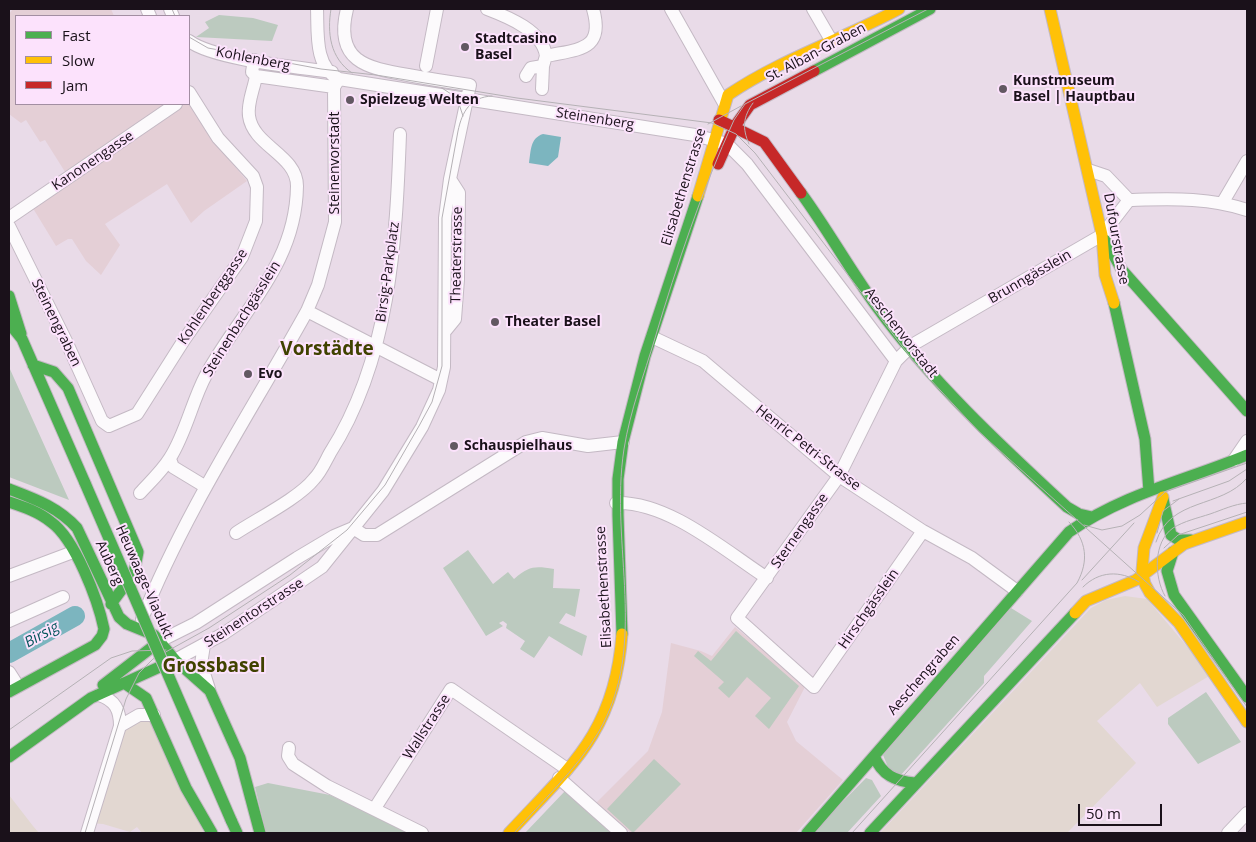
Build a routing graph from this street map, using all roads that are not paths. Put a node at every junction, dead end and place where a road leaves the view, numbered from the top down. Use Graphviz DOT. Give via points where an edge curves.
graph roads {
  1 [pos="317,9"];
  2 [pos="347,9"];
  3 [pos="437,9"];
  4 [pos="487,9"];
  5 [pos="593,9"];
  6 [pos="671,9"];
  7 [pos="813,9"];
  8 [pos="899,9"];
  9 [pos="930,9"];
  10 [pos="1050,11"];
  11 [pos="831,40"];
  12 [pos="190,41"];
  13 [pos="254,60"];
  14 [pos="544,61"];
  15 [pos="426,66"];
  16 [pos="324,69"];
  17 [pos="256,76"];
  18 [pos="526,76"];
  19 [pos="336,83"];
  20 [pos="542,89"];
  21 [pos="468,92"];
  22 [pos="190,94"];
  23 [pos="724,103"];
  24 [pos="175,105"];
  25 [pos="744,112"];
  26 [pos="719,120"];
  27 [pos="735,126"];
  28 [pos="400,134"];
  29 [pos="721,142"];
  30 [pos="1247,161"];
  31 [pos="1088,170"];
  32 [pos="1129,200"];
  33 [pos="1223,202"];
  34 [pos="1247,210"];
  35 [pos="9,218"];
  36 [pos="9,226"];
  37 [pos="1102,236"];
  38 [pos="9,296"];
  39 [pos="1145,296"];
  40 [pos="11,306"];
  41 [pos="307,311"];
  42 [pos="1117,314"];
  43 [pos="13,331"];
  44 [pos="652,337"];
  45 [pos="377,346"];
  46 [pos="910,348"];
  47 [pos="896,360"];
  48 [pos="33,365"];
  49 [pos="441,380"];
  50 [pos="1247,411"];
  51 [pos="102,421"];
  52 [pos="1145,439"];
  53 [pos="1247,441"];
  54 [pos="623,442"];
  55 [pos="1247,456"];
  56 [pos="170,459"];
  57 [pos="1232,462"];
  58 [pos="839,476"];
  59 [pos="206,487"];
  60 [pos="9,489"];
  61 [pos="1149,491"];
  62 [pos="1162,492"];
  63 [pos="140,493"];
  64 [pos="9,502"];
  65 [pos="616,503"];
  66 [pos="1092,517"];
  67 [pos="1247,522"];
  68 [pos="353,528"];
  69 [pos="923,531"];
  70 [pos="236,532"];
  71 [pos="1191,540"];
  72 [pos="73,552"];
  73 [pos="1173,552"];
  74 [pos="9,576"];
  75 [pos="1143,576"];
  76 [pos="767,578"];
  77 [pos="1017,591"];
  78 [pos="63,597"];
  79 [pos="112,604"];
  80 [pos="738,618"];
  81 [pos="9,621"];
  82 [pos="138,627"];
  83 [pos="160,641"];
  84 [pos="204,646"];
  85 [pos="175,660"];
  86 [pos="9,672"];
  87 [pos="124,683"];
  88 [pos="13,689"];
  89 [pos="210,691"];
  90 [pos="95,696"];
  91 [pos="1247,697"];
  92 [pos="154,716"];
  93 [pos="1247,722"];
  94 [pos="120,726"];
  95 [pos="289,748"];
  96 [pos="874,756"];
  97 [pos="9,757"];
  98 [pos="563,774"];
  99 [pos="916,783"];
  100 [pos="375,808"];
  101 [pos="1247,814"];
  102 [pos="235,829"];
  103 [pos="87,833"];
  104 [pos="212,833"];
  105 [pos="260,833"];
  106 [pos="422,833"];
  107 [pos="509,833"];
  108 [pos="621,833"];
  109 [pos="807,833"];
  110 [pos="870,833"];
  111 [pos="1228,833"];
  1 -- 16 [label="street"];
  2 -- 21 [label="street, Steinenberg" via="344,25 346,45 359,62 377,70"];
  3 -- 15 [label="street"];
  4 -- 14 [label="street" via="506,16 535,36 545,46"];
  5 -- 14 [label="street" via="595,37 591,43"];
  6 -- 23 [label="street"];
  7 -- 11 [label="street"];
  8 -- 11 [label="main road, St. Alban-Graben" via="864,28"];
  9 -- 25 [label="main road, St. Alban-Graben" via="750,105"];
  10 -- 31 [label="main road, Dufourstrasse"];
  11 -- 23 [label="main road, St. Alban-Graben" via="734,91"];
  12 -- 13 [label="street, Kohlenberg" via="208,50"];
  13 -- 16 [label="street, Kohlenberg"];
  13 -- 17 [label="street, Steinenbachgässlein" via="252,72"];
  14 -- 18 [label="street" via="530,68"];
  14 -- 20 [label="street"];
  16 -- 19 [label="street"];
  16 -- 21 [label="street, Steinenberg"];
  17 -- 19 [label="street, Kohlenberg"];
  17 -- 56 [label="street, Steinenbachgässlein" via="248,103 249,118 254,130 293,171 297,185 289,238 276,269 207,373"];
  19 -- 21 [label="street, Steinenberg"];
  19 -- 41 [label="street, Steinenvorstadt" via="335,222 318,286"];
  21 -- 29 [label="street, Steinenberg"];
  21 -- 49 [label="street, Theaterstrasse" via="445,218 446,330"];
  22 -- 51 [label="street, Kohlenberggasse" via="218,138 253,176 257,187 256,221 242,257 137,414 109,426"];
  23 -- 26 [label="main road, Elisabethenstrasse"];
  24 -- 35 [label="street, Kanonengasse"];
  25 -- 27 [label="main road, Elisabethenstrasse"];
  26 -- 27 [label="main road"];
  26 -- 29 [label="main road, Elisabethenstrasse"];
  27 -- 29 [label="main road, Elisabethenstrasse"];
  27 -- 46 [label="main road, Aeschenvorstadt" via="764,142 877,307"];
  28 -- 45 [label="street, Birsig-Parkplatz" via="392,247"];
  29 -- 44 [label="main road, Elisabethenstrasse"];
  29 -- 47 [label="street, Aeschenvorstadt" via="747,164"];
  30 -- 33 [label="street"];
  31 -- 32 [label="street" via="1106,176"];
  31 -- 37 [label="main road, Dufourstrasse"];
  32 -- 33 [label="street" via="1179,198"];
  32 -- 37 [label="street"];
  33 -- 34 [label="street"];
  36 -- 51 [label="street, Steinengraben"];
  37 -- 39 [label="main road" via="1116,262"];
  37 -- 42 [label="main road, Dufourstrasse" via="1105,275"];
  37 -- 46 [label="street, Brunngässlein"];
  38 -- 40 [label="main road"];
  39 -- 42 [label="main road" via="1127,298"];
  39 -- 50 [label="main road"];
  40 -- 43 [label="main road"];
  41 -- 45 [label="street"];
  41 -- 59 [label="street, Steinenvorstadt"];
  42 -- 52 [label="main road, Dufourstrasse"];
  43 -- 48 [label="main road"];
  44 -- 54 [label="main road, Elisabethenstrasse"];
  44 -- 58 [label="street, Henric Petri-Strasse" via="703,361"];
  45 -- 49 [label="street"];
  45 -- 70 [label="street, Birsig-Parkplatz" via="355,409 314,480"];
  46 -- 47 [label="street, Brunngässlein"];
  46 -- 66 [label="main road, Aeschenvorstadt" via="982,428 1067,507"];
  47 -- 58 [label="street, Sternengasse"];
  48 -- 79 [label="main road" via="54,372 68,388 138,552 134,572"];
  48 -- 102 [label="main road, Heuwaage-Viadukt, bridge"];
  49 -- 68 [label="street, Steinentorstrasse" via="430,412 394,476"];
  52 -- 61 [label="main road, Dufourstrasse"];
  52 -- 62 [label="main road, Dufourstrasse" via="1155,461"];
  53 -- 57 [label="street"];
  54 -- 65 [label="main road, Elisabethenstrasse"];
  54 -- 68 [label="street" via="588,446 550,439 533,440 517,446 378,535 364,535"];
  55 -- 57 [label="main road, Aeschengraben"];
  56 -- 59 [label="street" via="173,467"];
  56 -- 63 [label="street, Steinenbachgässlein"];
  57 -- 62 [label="main road, Aeschengraben"];
  58 -- 69 [label="street, Henric Petri-Strasse"];
  58 -- 76 [label="street, Sternengasse"];
  59 -- 82 [label="street, Steinenvorstadt" via="167,561"];
  60 -- 79 [label="main road, Auberg" via="48,503 68,517 77,528"];
  61 -- 62 [label="main road, Aeschengraben"];
  61 -- 66 [label="main road, Aeschengraben"];
  62 -- 71 [label="main road, Dufourstrasse" via="1171,535 1179,540"];
  62 -- 75 [label="main road" via="1144,548"];
  64 -- 72 [label="main road, Auberg" via="45,517 62,532"];
  65 -- 76 [label="street" via="639,504 667,513"];
  65 -- 98 [label="main road, Elisabethenstrasse" via="623,639 620,673 599,727"];
  66 -- 77 [label="main road, Aeschengraben" via="1063,537"];
  67 -- 71 [label="main road"];
  68 -- 83 [label="street, Steinentorstrasse" via="334,536 196,623"];
  68 -- 84 [label="street, Steinentorstrasse" via="315,574"];
  69 -- 77 [label="street, Henric Petri-Strasse" via="972,558"];
  69 -- 80 [label="street, Hirschgässlein" via="814,687"];
  71 -- 73 [label="main road"];
  72 -- 74 [label="street"];
  72 -- 88 [label="main road, Auberg" via="102,620 102,637 90,648"];
  73 -- 75 [label="main road"];
  73 -- 91 [label="main road" via="1167,571 1174,595"];
  75 -- 93 [label="main road" via="1150,593 1179,623"];
  75 -- 99 [label="main road" via="1086,601"];
  76 -- 80 [label="street, Sternengasse"];
  77 -- 96 [label="main road, Aeschengraben"];
  78 -- 81 [label="street"];
  79 -- 82 [label="main road, Auberg" via="123,621"];
  82 -- 83 [label="main road, Auberg"];
  83 -- 85 [label="main road, Auberg"];
  83 -- 90 [label="main road, Steinentorstrasse" via="104,684"];
  84 -- 85 [label="street, Steinentorstrasse"];
  84 -- 89 [label="street" via="201,664"];
  85 -- 87 [label="main road, Steinentorstrasse"];
  85 -- 89 [label="main road, Auberg"];
  86 -- 88 [label="street"];
  87 -- 90 [label="main road, Steinentorstrasse"];
  87 -- 92 [label="main road" via="143,695"];
  89 -- 105 [label="main road" via="240,758"];
  90 -- 94 [label="street" via="110,699 116,705"];
  90 -- 97 [label="main road"];
  92 -- 94 [label="street" via="139,715"];
  92 -- 104 [label="main road" via="186,788"];
  94 -- 103 [label="street"];
  95 -- 100 [label="street" via="288,756 293,764 327,786"];
  96 -- 99 [label="main road" via="880,769 894,780"];
  96 -- 109 [label="main road, Aeschengraben"];
  98 -- 100 [label="street, Wallstrasse" via="451,689"];
  98 -- 107 [label="main road, Elisabethenstrasse"];
  98 -- 108 [label="street"];
  99 -- 110 [label="main road"];
  100 -- 106 [label="street"];
  101 -- 111 [label="street"];
}
